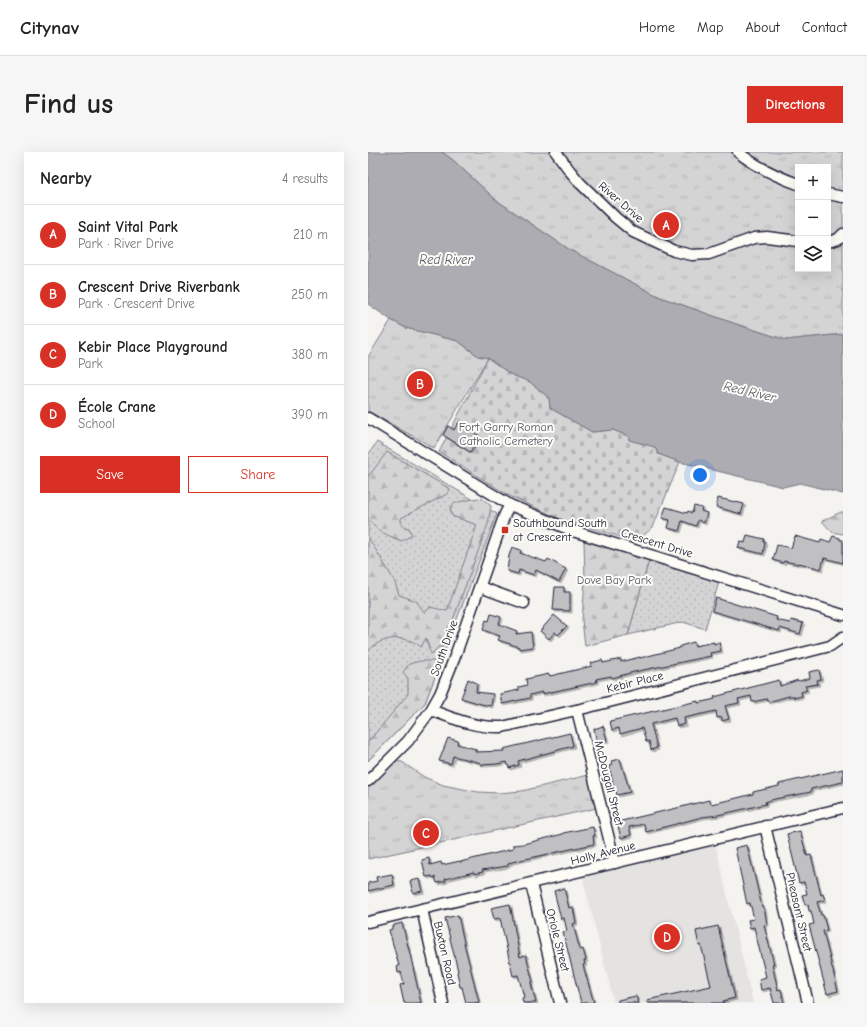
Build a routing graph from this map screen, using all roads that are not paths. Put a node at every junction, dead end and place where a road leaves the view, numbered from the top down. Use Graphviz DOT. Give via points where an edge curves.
graph roads {
  1 [pos="556,152"];
  2 [pos="738,152"];
  3 [pos="795,183"];
  4 [pos="831,195"];
  5 [pos="843,198"];
  6 [pos="843,234"];
  7 [pos="795,241"];
  8 [pos="831,242"];
  9 [pos="368,418"];
  10 [pos="510,505"];
  11 [pos="480,587"];
  12 [pos="524,603"];
  13 [pos="843,615"];
  14 [pos="843,637"];
  15 [pos="431,710"];
  16 [pos="578,710"];
  17 [pos="368,781"];
  18 [pos="843,808"];
  19 [pos="766,826"];
  20 [pos="615,863"];
  21 [pos="531,884"];
  22 [pos="422,909"];
  23 [pos="368,922"];
  24 [pos="443,1003"];
  25 [pos="560,1003"];
  26 [pos="808,1003"];
  1 -- 7 [label="street, River Drive" via="580,183 616,218 633,232 674,251 692,255 710,254 754,238"];
  2 -- 3 [label="street" via="760,168"];
  4 -- 5 [label="street"];
  6 -- 8 [label="street"];
  9 -- 10 [label="street, Crescent Drive"];
  10 -- 11 [label="street, South Drive" via="504,514"];
  10 -- 13 [label="street, Crescent Drive" via="573,531"];
  11 -- 12 [label="street"];
  11 -- 15 [label="street, South Drive" via="446,680"];
  14 -- 16 [label="street, Kebir Place" via="830,646"];
  15 -- 16 [label="street, Kebir Place" via="471,725 490,728"];
  15 -- 17 [label="street, South Drive" via="408,741"];
  16 -- 20 [label="street, McDougall Street"];
  18 -- 19 [label="street, Holly Avenue"];
  19 -- 20 [label="street, Holly Avenue"];
  19 -- 26 [label="street, Pheasant Street"];
  20 -- 21 [label="street, Holly Avenue"];
  21 -- 22 [label="street, Holly Avenue"];
  21 -- 25 [label="street, Oriole Street"];
  22 -- 23 [label="street, Holly Avenue"];
  22 -- 24 [label="street, Buxton Road"];
}
